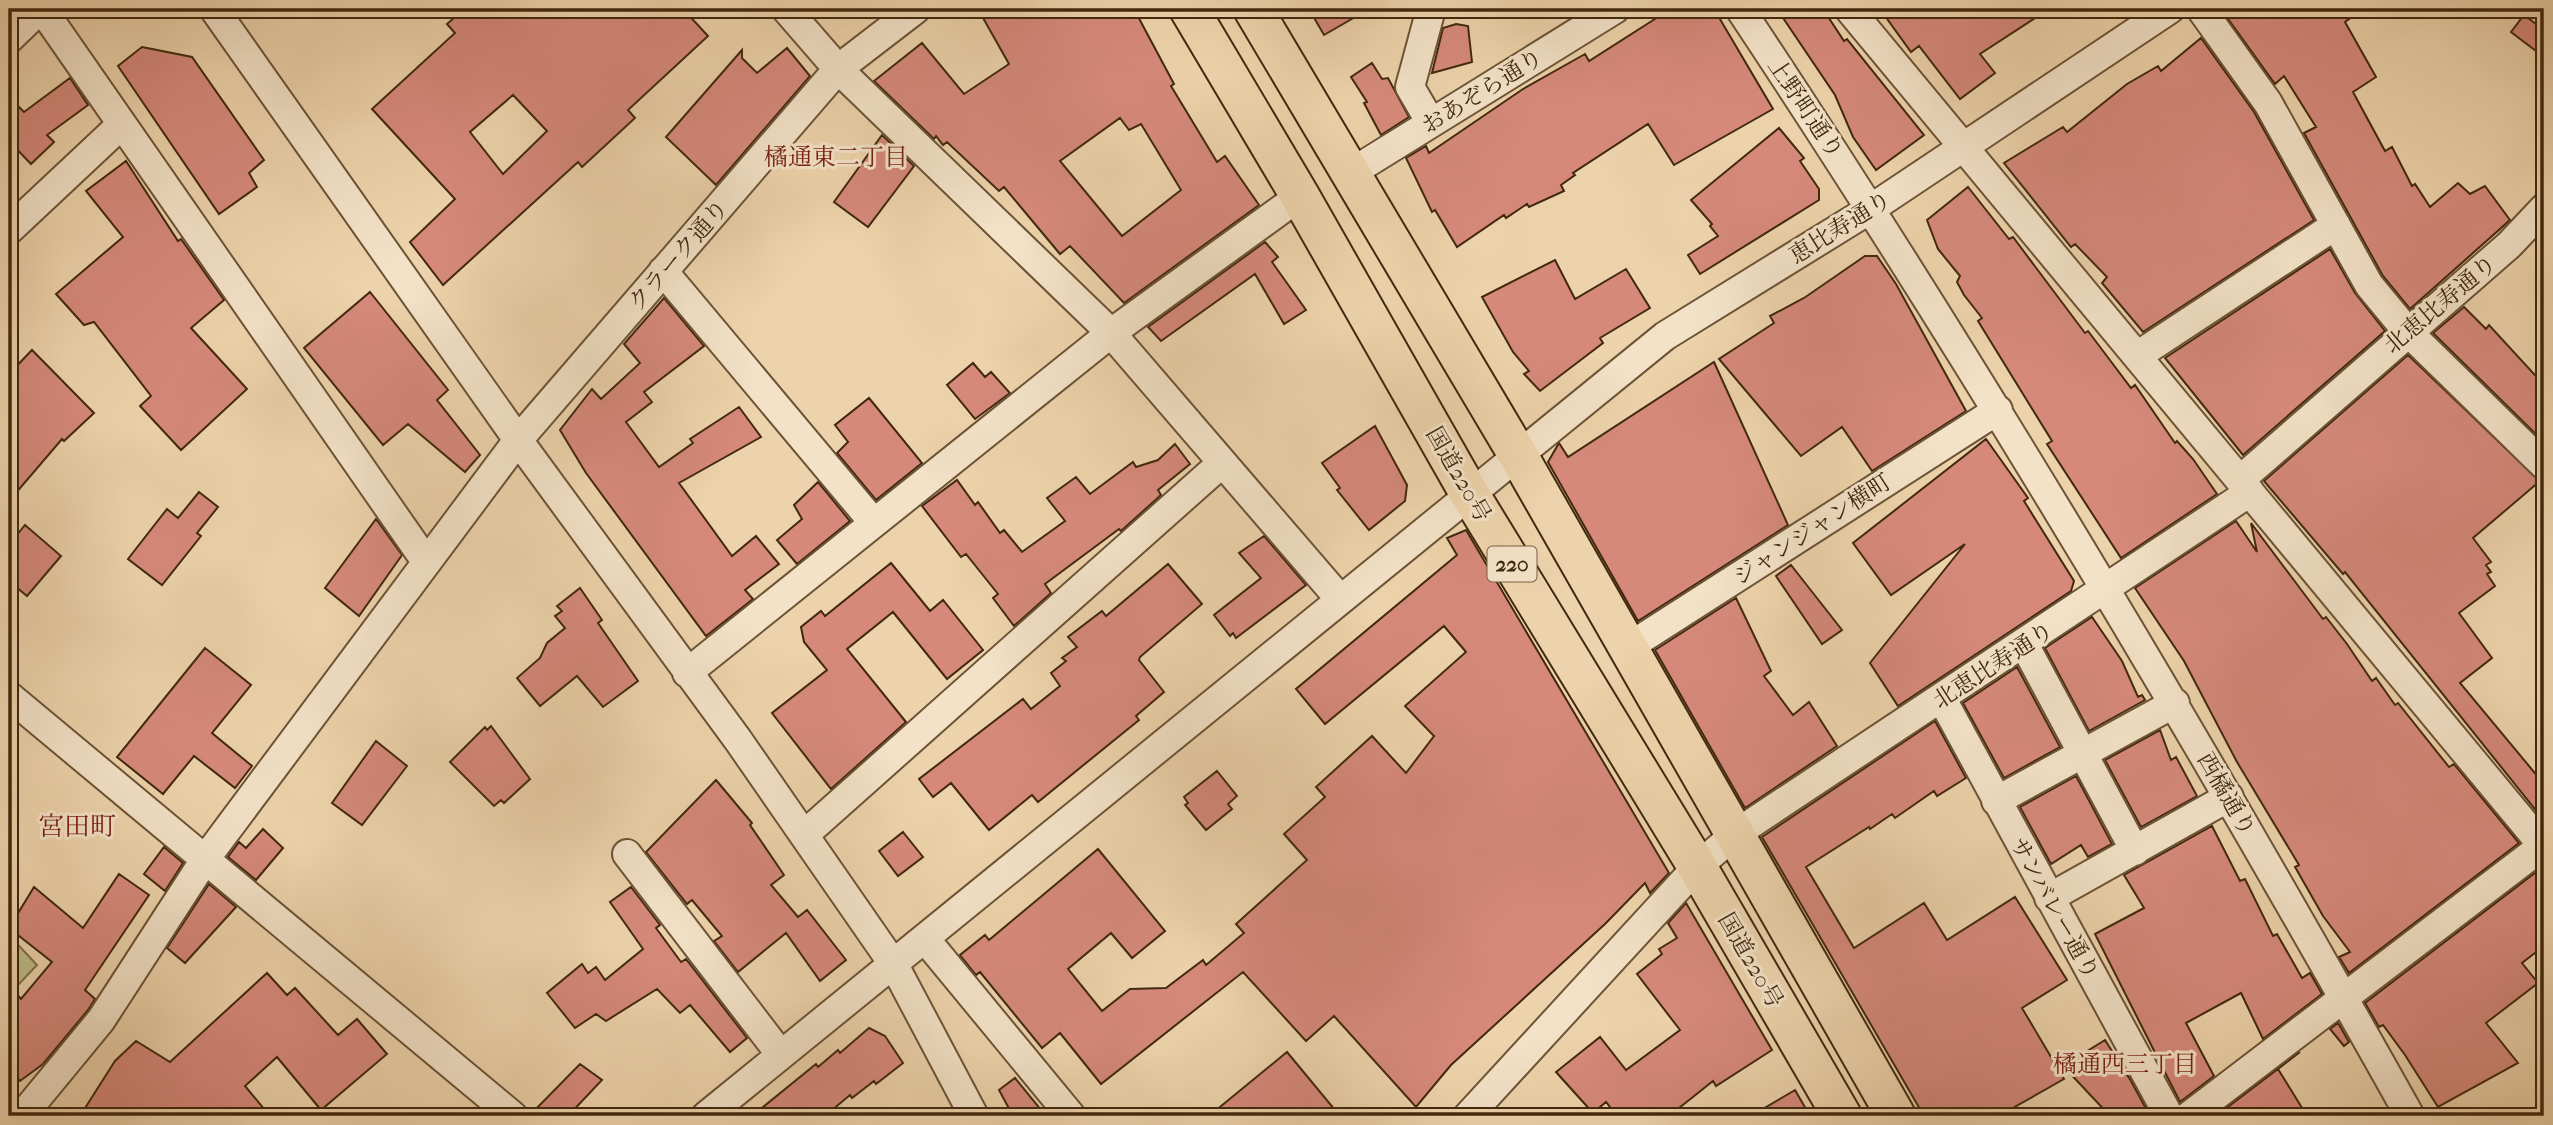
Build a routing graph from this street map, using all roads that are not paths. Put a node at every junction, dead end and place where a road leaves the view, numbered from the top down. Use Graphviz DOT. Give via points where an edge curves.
graph roads {
  1 [pos="41,9"];
  2 [pos="214,9"];
  3 [pos="786,9"];
  4 [pos="916,9"];
  5 [pos="1189,9"];
  6 [pos="1253,9"];
  7 [pos="1431,9"];
  8 [pos="1615,9"];
  9 [pos="1740,9"];
  10 [pos="1849,9"];
  11 [pos="2170,9"];
  12 [pos="2201,9"];
  13 [pos="9,39"];
  14 [pos="838,69"];
  15 [pos="1431,123"];
  16 [pos="122,124"];
  17 [pos="1963,148"];
  18 [pos="1349,174"];
  19 [pos="1300,196"];
  20 [pos="1872,208"];
  21 [pos="2544,208"];
  22 [pos="2336,225"];
  23 [pos="9,230"];
  24 [pos="663,271"];
  25 [pos="2407,331"];
  26 [pos="1111,333"];
  27 [pos="2137,356"];
  28 [pos="1998,410"];
  29 [pos="517,440"];
  30 [pos="1518,455"];
  31 [pos="1222,463"];
  32 [pos="2544,465"];
  33 [pos="2245,486"];
  34 [pos="1469,493"];
  35 [pos="874,523"];
  36 [pos="425,560"];
  37 [pos="2108,589"];
  38 [pos="1339,598"];
  39 [pos="2024,644"];
  40 [pos="1627,648"];
  41 [pos="687,673"];
  42 [pos="9,696"];
  43 [pos="1942,699"];
  44 [pos="2175,703"];
  45 [pos="2081,754"];
  46 [pos="2229,797"];
  47 [pos="1996,801"];
  48 [pos="804,835"];
  49 [pos="1734,835"];
  50 [pos="2544,846"];
  51 [pos="2135,850"];
  52 [pos="627,854"];
  53 [pos="206,858"];
  54 [pos="1697,867"];
  55 [pos="2049,898"];
  56 [pos="926,940"];
  57 [pos="894,965"];
  58 [pos="2344,999"];
  59 [pos="781,1055"];
  60 [pos="22,1116"];
  61 [pos="513,1116"];
  62 [pos="706,1116"];
  63 [pos="974,1116"];
  64 [pos="1071,1116"];
  65 [pos="1468,1116"];
  66 [pos="1842,1116"];
  67 [pos="1896,1116"];
  68 [pos="2169,1116"];
  69 [pos="2189,1116"];
  70 [pos="2410,1116"];
  1 -- 13 [label="street"];
  1 -- 16 [label="street"];
  2 -- 29 [label="street"];
  3 -- 14 [label="street"];
  4 -- 14 [label="street, クラーク通り"];
  5 -- 19 [label="highway, 国道220号 / 220"];
  6 -- 18 [label="highway, 220"];
  7 -- 15 [label="street" via="1410,87"];
  8 -- 15 [label="street, おあぞら通り"];
  9 -- 20 [label="street, 上野町通り"];
  10 -- 17 [label="street"];
  11 -- 17 [label="street, 恵比寿通り"];
  12 -- 22 [label="street" via="2268,103"];
  14 -- 24 [label="street, クラーク通り"];
  14 -- 26 [label="street"];
  15 -- 18 [label="street, おあぞら通り"];
  16 -- 23 [label="street"];
  16 -- 36 [label="street"];
  17 -- 20 [label="street, 恵比寿通り"];
  17 -- 27 [label="street"];
  18 -- 30 [label="highway, 220"];
  19 -- 26 [label="street"];
  19 -- 34 [label="highway, 国道220号 / 220"];
  20 -- 28 [label="street, 上野町通り"];
  20 -- 30 [label="street, 恵比寿通り" via="1665,336"];
  21 -- 25 [label="street, 北恵比寿通り" via="2509,245"];
  22 -- 25 [label="street" via="2370,285"];
  22 -- 27 [label="street"];
  24 -- 29 [label="street, クラーク通り"];
  24 -- 35 [label="street"];
  25 -- 32 [label="street"];
  25 -- 33 [label="street, 北恵比寿通り"];
  26 -- 31 [label="street"];
  26 -- 35 [label="street"];
  27 -- 33 [label="street"];
  28 -- 37 [label="street, 西橘通り"];
  28 -- 40 [label="street, ジャンジャン横町"];
  29 -- 36 [label="street, クラーク通り"];
  29 -- 41 [label="street"];
  30 -- 34 [label="street, 恵比寿通り"];
  30 -- 40 [label="highway, 220"];
  31 -- 38 [label="street"];
  31 -- 48 [label="street"];
  33 -- 37 [label="street, 北恵比寿通り"];
  33 -- 50 [label="street"];
  34 -- 38 [label="street, 恵比寿通り"];
  34 -- 54 [label="highway, 国道220号 / 220"];
  35 -- 41 [label="street"];
  36 -- 53 [label="street, クラーク通り"];
  37 -- 39 [label="street, 北恵比寿通り"];
  37 -- 44 [label="street, 西橘通り"];
  38 -- 56 [label="street, 恵比寿通り"];
  39 -- 43 [label="street, 北恵比寿通り"];
  39 -- 45 [label="street"];
  40 -- 49 [label="highway, 220"];
  41 -- 48 [label="street"];
  42 -- 53 [label="street"];
  43 -- 47 [label="street, サンバレー通り"];
  43 -- 49 [label="street, 北恵比寿通り"];
  44 -- 45 [label="street"];
  44 -- 46 [label="street, 西橘通り"];
  45 -- 47 [label="street"];
  45 -- 51 [label="street"];
  46 -- 51 [label="street"];
  46 -- 58 [label="street, 西橘通り"];
  47 -- 55 [label="street, サンバレー通り"];
  48 -- 57 [label="street"];
  49 -- 54 [label="street, 北恵比寿通り"];
  49 -- 67 [label="highway, 220"];
  50 -- 58 [label="street"];
  51 -- 55 [label="street"];
  52 -- 59 [label="street"];
  53 -- 60 [label="street, クラーク通り" via="101,1020"];
  53 -- 61 [label="street"];
  54 -- 65 [label="street, 北恵比寿通り"];
  54 -- 66 [label="highway, 国道220号 / 220"];
  55 -- 68 [label="street, サンバレー通り"];
  56 -- 57 [label="street, 恵比寿通り"];
  56 -- 64 [label="street"];
  57 -- 59 [label="street, 恵比寿通り"];
  57 -- 63 [label="street"];
  58 -- 69 [label="street"];
  58 -- 70 [label="street, 西橘通り"];
  59 -- 62 [label="street, 恵比寿通り"];
}
